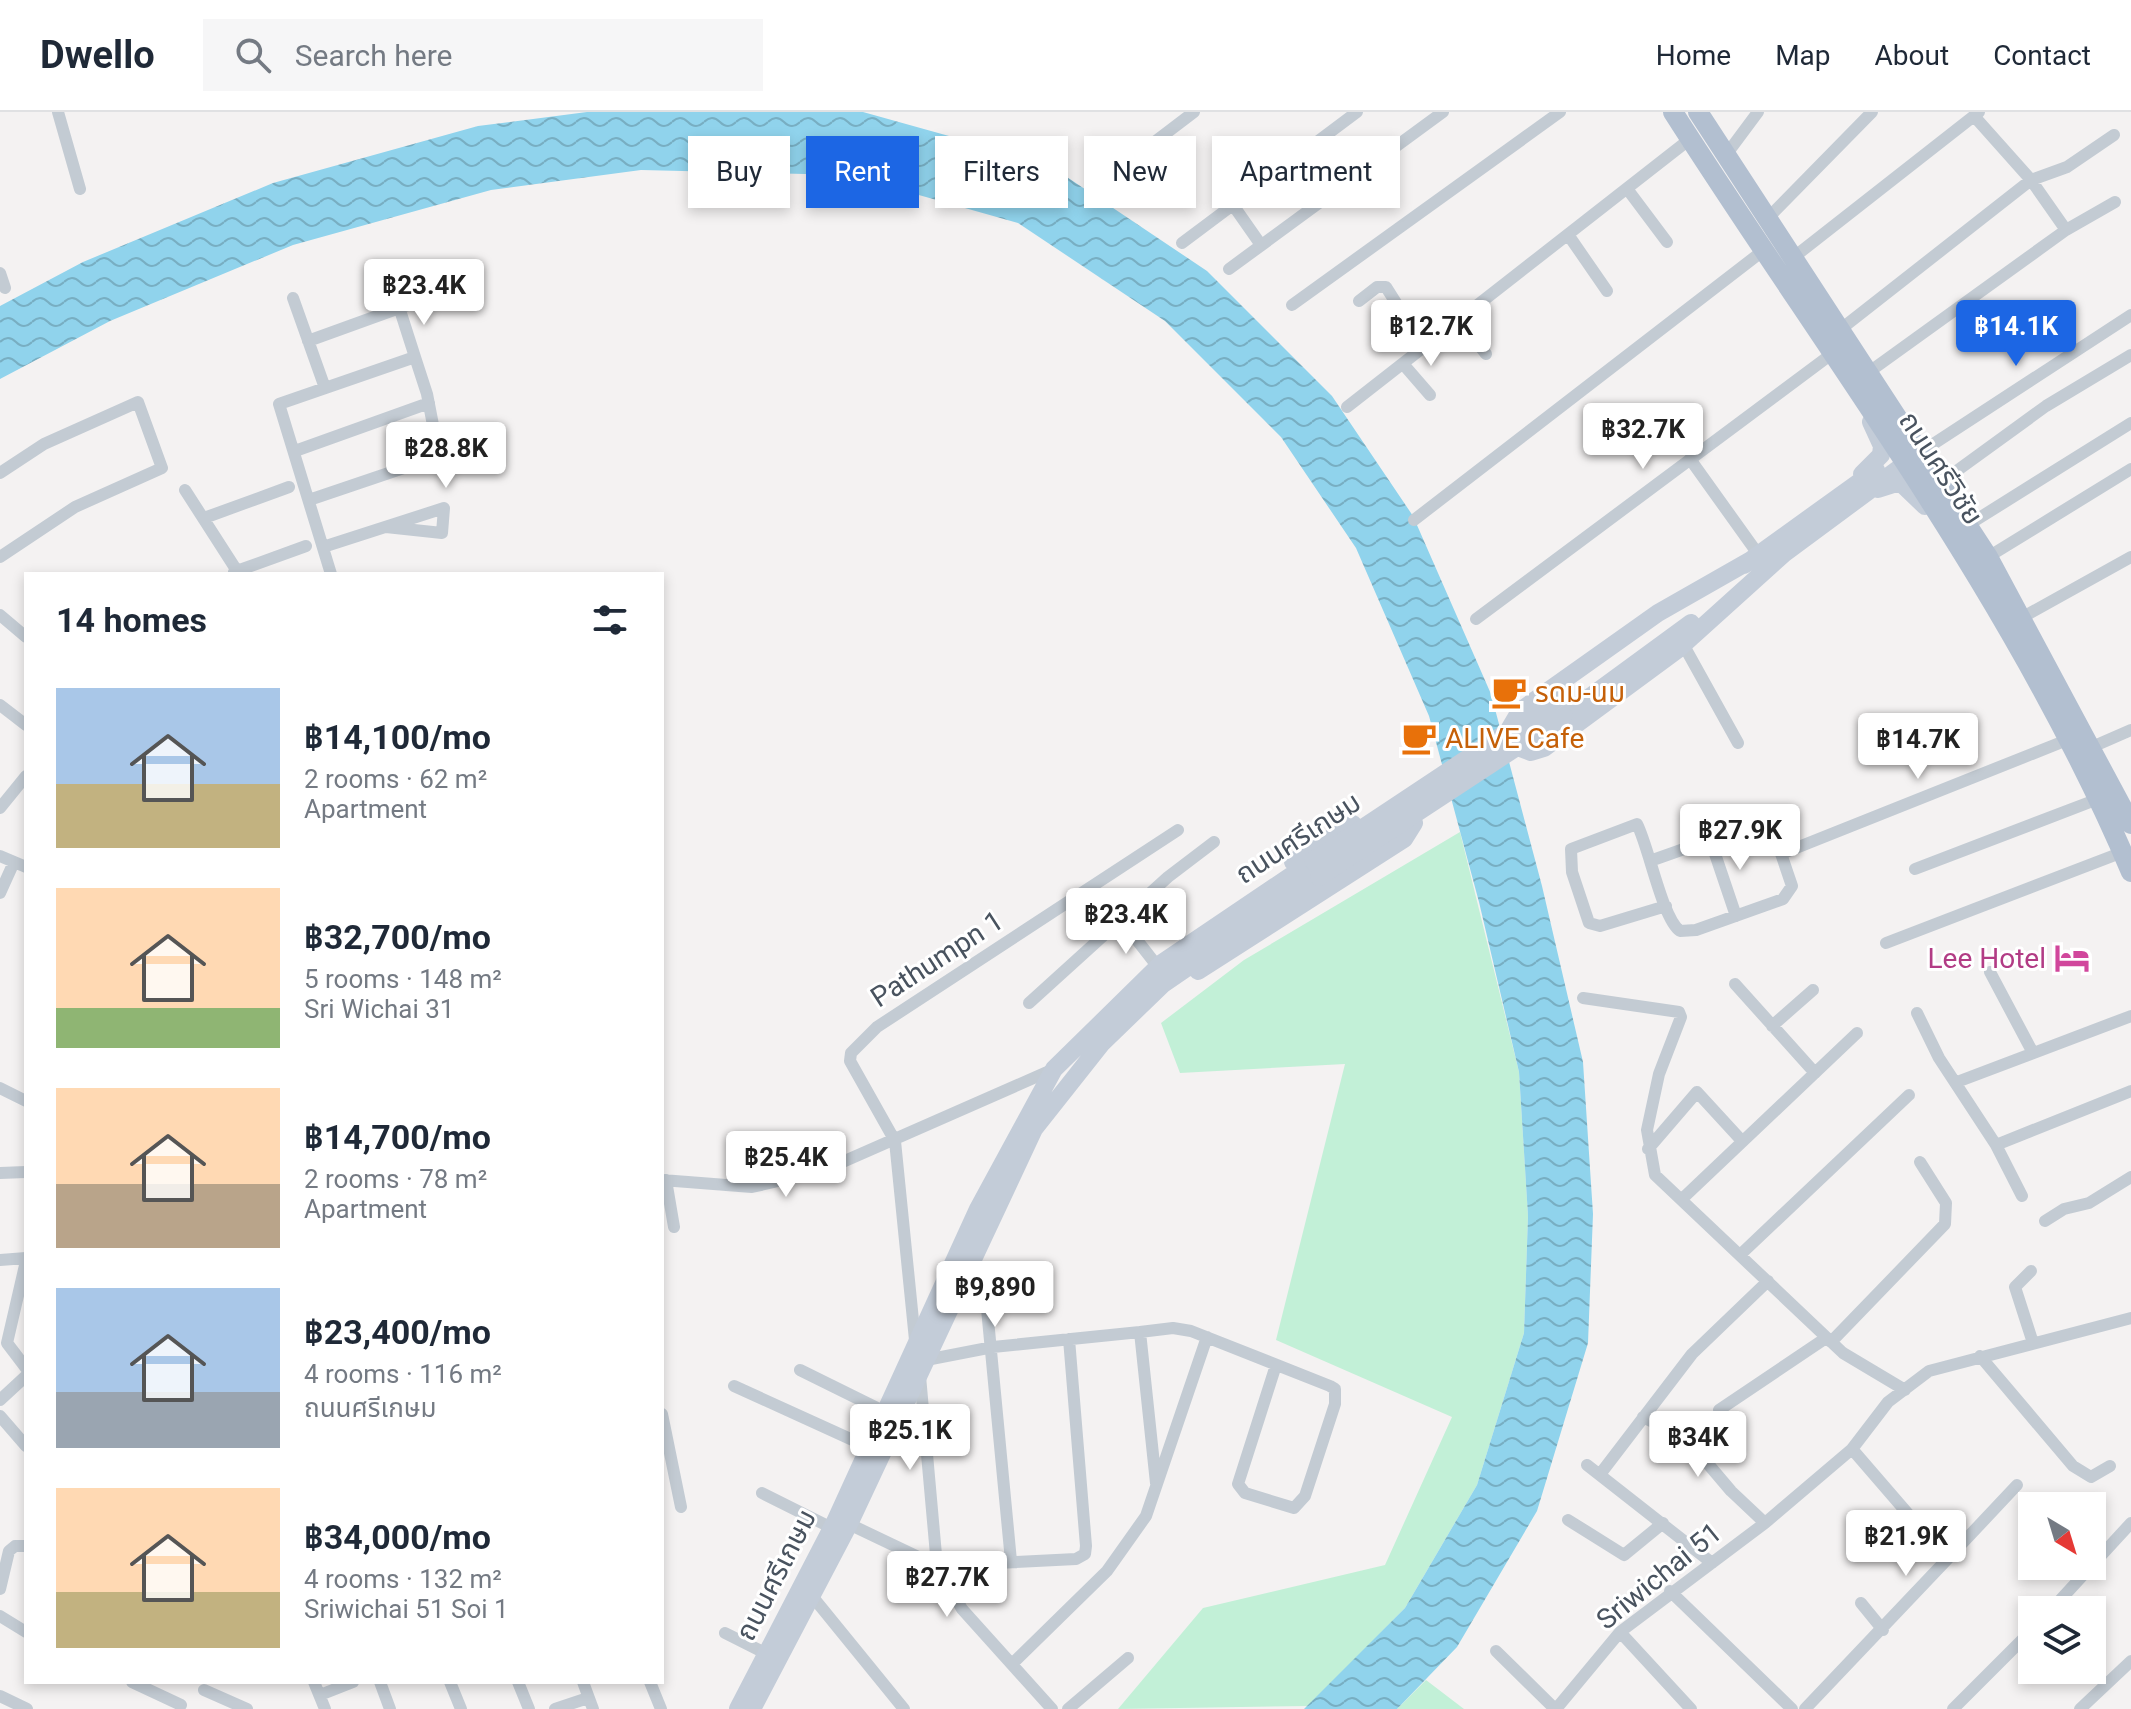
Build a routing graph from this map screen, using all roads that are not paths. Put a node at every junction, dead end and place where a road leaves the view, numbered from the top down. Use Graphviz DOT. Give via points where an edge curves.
graph roads {
  1 [pos="58,112"];
  2 [pos="1194,112"];
  3 [pos="1357,112"];
  4 [pos="1443,112"];
  5 [pos="1560,112"];
  6 [pos="1673,112"];
  7 [pos="1698,112"];
  8 [pos="1758,112"];
  9 [pos="1872,112"];
  10 [pos="1977,114"];
  11 [pos="2114,135"];
  12 [pos="1162,136"];
  13 [pos="1325,136"];
  14 [pos="1690,139"];
  15 [pos="1726,155"];
  16 [pos="2031,180"];
  17 [pos="80,189"];
  18 [pos="1628,190"];
  19 [pos="2115,202"];
  20 [pos="1229,208"];
  21 [pos="1235,208"];
  22 [pos="1768,218"];
  23 [pos="2066,230"];
  24 [pos="1569,236"];
  25 [pos="1782,238"];
  26 [pos="1667,242"];
  27 [pos="1182,243"];
  28 [pos="1261,245"];
  29 [pos="1764,250"];
  30 [pos="1794,257"];
  31 [pos="1229,269"];
  32 [pos="0,273"];
  33 [pos="5,288"];
  34 [pos="1607,291"];
  35 [pos="438,294"];
  36 [pos="293,298"];
  37 [pos="1359,301"];
  38 [pos="1292,305"];
  39 [pos="399,307"];
  40 [pos="2131,315"];
  41 [pos="1460,321"];
  42 [pos="1841,329"];
  43 [pos="308,341"];
  44 [pos="1425,349"];
  45 [pos="1833,353"];
  46 [pos="1486,354"];
  47 [pos="2131,355"];
  48 [pos="415,357"];
  49 [pos="1404,365"];
  50 [pos="1874,380"];
  51 [pos="1854,387"];
  52 [pos="325,388"];
  53 [pos="1430,395"];
  54 [pos="429,403"];
  55 [pos="1347,407"];
  56 [pos="2131,423"];
  57 [pos="295,451"];
  58 [pos="1908,456"];
  59 [pos="1690,459"];
  60 [pos="2131,469"];
  61 [pos="0,473"];
  62 [pos="1937,478"];
  63 [pos="289,487"];
  64 [pos="185,490"];
  65 [pos="309,500"];
  66 [pos="1827,513"];
  67 [pos="204,518"];
  68 [pos="1414,520"];
  69 [pos="386,527"];
  70 [pos="1960,530"];
  71 [pos="306,546"];
  72 [pos="323,547"];
  73 [pos="1789,549"];
  74 [pos="0,557"];
  75 [pos="1755,557"];
  76 [pos="1988,557"];
  77 [pos="2131,557"];
  78 [pos="236,572"];
  79 [pos="330,572"];
  80 [pos="0,615"];
  81 [pos="1476,619"];
  82 [pos="2015,622"];
  83 [pos="24,634"];
  84 [pos="1683,644"];
  85 [pos="0,705"];
  86 [pos="24,723"];
  87 [pos="2131,730"];
  88 [pos="2067,740"];
  89 [pos="1738,743"];
  90 [pos="2092,747"];
  91 [pos="24,778"];
  92 [pos="2098,799"];
  93 [pos="0,808"];
  94 [pos="2131,824"];
  95 [pos="1178,830"];
  96 [pos="1710,839"];
  97 [pos="1214,842"];
  98 [pos="2123,852"];
  99 [pos="1781,854"];
  100 [pos="0,856"];
  101 [pos="1650,861"];
  102 [pos="20,865"];
  103 [pos="1316,869"];
  104 [pos="1915,869"];
  105 [pos="2131,872"];
  106 [pos="0,893"];
  107 [pos="1666,906"];
  108 [pos="1736,916"];
  109 [pos="1122,921"];
  110 [pos="1886,943"];
  111 [pos="1160,965"];
  112 [pos="1990,972"];
  113 [pos="1735,984"];
  114 [pos="1813,990"];
  115 [pos="1583,998"];
  116 [pos="1029,1003"];
  117 [pos="1917,1013"];
  118 [pos="2131,1016"];
  119 [pos="1772,1026"];
  120 [pos="1857,1033"];
  121 [pos="1102,1043"];
  122 [pos="2033,1053"];
  123 [pos="1054,1069"];
  124 [pos="1815,1073"];
  125 [pos="1957,1082"];
  126 [pos="6,1090"];
  127 [pos="2131,1091"];
  128 [pos="1909,1095"];
  129 [pos="24,1100"];
  130 [pos="895,1141"];
  131 [pos="1742,1141"];
  132 [pos="1996,1145"];
  133 [pos="1648,1149"];
  134 [pos="1920,1162"];
  135 [pos="24,1172"];
  136 [pos="0,1173"];
  137 [pos="2131,1177"];
  138 [pos="664,1180"];
  139 [pos="2022,1196"];
  140 [pos="1682,1199"];
  141 [pos="2045,1221"];
  142 [pos="674,1227"];
  143 [pos="1741,1254"];
  144 [pos="0,1260"];
  145 [pos="24,1260"];
  146 [pos="983,1267"];
  147 [pos="24,1269"];
  148 [pos="2031,1271"];
  149 [pos="1768,1281"];
  150 [pos="2131,1318"];
  151 [pos="1140,1332"];
  152 [pos="1207,1337"];
  153 [pos="1069,1339"];
  154 [pos="1828,1340"];
  155 [pos="2033,1343"];
  156 [pos="993,1347"];
  157 [pos="1980,1356"];
  158 [pos="921,1361"];
  159 [pos="24,1365"];
  160 [pos="1276,1365"];
  161 [pos="800,1370"];
  162 [pos="24,1378"];
  163 [pos="734,1386"];
  164 [pos="1905,1390"];
  165 [pos="0,1400"];
  166 [pos="1719,1410"];
  167 [pos="887,1413"];
  168 [pos="0,1416"];
  169 [pos="1643,1417"];
  170 [pos="664,1424"];
  171 [pos="24,1444"];
  172 [pos="868,1447"];
  173 [pos="1852,1449"];
  174 [pos="1587,1465"];
  175 [pos="2110,1466"];
  176 [pos="1601,1473"];
  177 [pos="1156,1485"];
  178 [pos="2017,1485"];
  179 [pos="762,1493"];
  180 [pos="681,1507"];
  181 [pos="1568,1520"];
  182 [pos="1663,1523"];
  183 [pos="1765,1523"];
  184 [pos="2131,1523"];
  185 [pos="841,1526"];
  186 [pos="24,1546"];
  187 [pos="1955,1551"];
  188 [pos="3,1558"];
  189 [pos="1011,1561"];
  190 [pos="1712,1563"];
  191 [pos="937,1566"];
  192 [pos="0,1589"];
  193 [pos="1670,1591"];
  194 [pos="812,1596"];
  195 [pos="2064,1596"];
  196 [pos="1861,1603"];
  197 [pos="0,1616"];
  198 [pos="1883,1630"];
  199 [pos="24,1631"];
  200 [pos="1620,1632"];
  201 [pos="725,1633"];
  202 [pos="2018,1644"];
  203 [pos="1496,1651"];
  204 [pos="767,1654"];
  205 [pos="1128,1658"];
  206 [pos="2131,1661"];
  207 [pos="1012,1664"];
  208 [pos="136,1684"];
  209 [pos="315,1684"];
  210 [pos="348,1684"];
  211 [pos="381,1684"];
  212 [pos="451,1684"];
  213 [pos="519,1684"];
  214 [pos="584,1684"];
  215 [pos="651,1684"];
  216 [pos="204,1690"];
  217 [pos="320,1695"];
  218 [pos="0,1696"];
  219 [pos="590,1703"];
  220 [pos="181,1705"];
  221 [pos="27,1709"];
  222 [pos="247,1709"];
  223 [pos="325,1709"];
  224 [pos="390,1709"];
  225 [pos="461,1709"];
  226 [pos="529,1709"];
  227 [pos="555,1709"];
  228 [pos="661,1709"];
  229 [pos="738,1709"];
  230 [pos="752,1709"];
  231 [pos="904,1709"];
  232 [pos="1052,1709"];
  233 [pos="1068,1709"];
  234 [pos="1556,1709"];
  235 [pos="1691,1709"];
  236 [pos="1792,1709"];
  237 [pos="1805,1709"];
  238 [pos="1953,1709"];
  239 [pos="2080,1709"];
  1 -- 17 [label="street"];
  2 -- 12 [label="street"];
  3 -- 13 [label="street"];
  4 -- 28 [label="street"];
  5 -- 38 [label="street"];
  6 -- 14 [label="main road, ถนนศรีวิชัย"];
  7 -- 15 [label="main road"];
  8 -- 15 [label="street"];
  9 -- 22 [label="street"];
  10 -- 16 [label="street"];
  10 -- 30 [label="street"];
  11 -- 16 [label="street" via="2067,167"];
  14 -- 18 [label="street"];
  14 -- 29 [label="main road, ถนนศรีวิชัย"];
  15 -- 22 [label="main road"];
  16 -- 23 [label="street"];
  16 -- 42 [label="street"];
  18 -- 24 [label="street"];
  18 -- 26 [label="street"];
  19 -- 23 [label="street"];
  20 -- 27 [label="street"];
  21 -- 28 [label="street"];
  22 -- 25 [label="main road"];
  23 -- 50 [label="street"];
  24 -- 34 [label="street"];
  24 -- 41 [label="street"];
  25 -- 29 [label="main road"];
  25 -- 30 [label="main road"];
  28 -- 31 [label="street"];
  29 -- 45 [label="main road, ถนนศรีวิชัย"];
  29 -- 68 [label="street"];
  30 -- 42 [label="main road"];
  32 -- 33 [label="street"];
  35 -- 39 [label="street"];
  36 -- 43 [label="street"];
  37 -- 44 [label="street" via="1377,287 1386,287"];
  39 -- 43 [label="street"];
  39 -- 48 [label="street"];
  40 -- 58 [label="street"];
  41 -- 44 [label="street"];
  41 -- 46 [label="street"];
  42 -- 50 [label="main road"];
  43 -- 52 [label="street"];
  44 -- 49 [label="street"];
  45 -- 51 [label="main road, ถนนศรีวิชัย"];
  45 -- 59 [label="street"];
  47 -- 62 [label="street"];
  48 -- 52 [label="street"];
  48 -- 54 [label="street"];
  49 -- 53 [label="street"];
  49 -- 55 [label="street"];
  50 -- 58 [label="main road"];
  51 -- 58 [label="main road, ถนนศรีวิชัย"];
  51 -- 66 [label="main road" via="1882,446 1881,455"];
  52 -- 57 [label="street" via="279,404"];
  54 -- 57 [label="street"];
  54 -- 65 [label="street" via="439,456"];
  56 -- 70 [label="street"];
  57 -- 65 [label="street"];
  58 -- 62 [label="main road" via="1920,458"];
  58 -- 66 [label="main road, ถนนศรีเกษม"];
  58 -- 70 [label="main road, ถนนศรีวิชัย"];
  59 -- 75 [label="street"];
  59 -- 81 [label="street"];
  60 -- 76 [label="street"];
  61 -- 74 [label="street" via="44,444 138,402 162,468 75,507"];
  62 -- 70 [label="main road, ถนนศรีวิชัย"];
  63 -- 67 [label="street"];
  64 -- 67 [label="street"];
  65 -- 72 [label="street"];
  66 -- 70 [label="main road" via="1900,482"];
  66 -- 73 [label="main road, ถนนศรีเกษม"];
  66 -- 75 [label="main road, ถนนศรีเกษม"];
  67 -- 78 [label="street"];
  69 -- 72 [label="street"];
  70 -- 76 [label="main road, ถนนศรีวิชัย"];
  70 -- 82 [label="main road, ถนนศรีวิชัย"];
  71 -- 78 [label="street"];
  72 -- 79 [label="street"];
  73 -- 84 [label="main road"];
  73 -- 103 [label="main road, ถนนศรีเกษม, bridge" via="1564,716"];
  75 -- 84 [label="main road" via="1658,613 1520,711 1511,722 1510,735 1524,751 1544,748"];
  75 -- 103 [label="main road, ถนนศรีเกษม, bridge"];
  76 -- 82 [label="main road, ถนนศรีวิชัย"];
  77 -- 82 [label="street"];
  80 -- 83 [label="street"];
  82 -- 88 [label="main road, ถนนศรีวิชัย"];
  82 -- 90 [label="main road, ถนนศรีวิชัย"];
  84 -- 89 [label="street"];
  85 -- 86 [label="street"];
  87 -- 90 [label="street"];
  88 -- 92 [label="main road, ถนนศรีวิชัย"];
  88 -- 99 [label="street"];
  90 -- 94 [label="main road, ถนนศรีวิชัย"];
  91 -- 93 [label="street"];
  92 -- 98 [label="main road, ถนนศรีวิชัย"];
  92 -- 104 [label="street"];
  95 -- 130 [label="street, Pathumpn 1" via="877,1027 851,1053 850,1061"];
  96 -- 99 [label="street" via="1763,821 1773,830"];
  96 -- 101 [label="street"];
  96 -- 108 [label="street"];
  97 -- 109 [label="street"];
  98 -- 105 [label="main road, ถนนศรีวิชัย"];
  98 -- 110 [label="street"];
  99 -- 108 [label="street" via="1792,886 1789,895"];
  100 -- 102 [label="street"];
  101 -- 107 [label="street"];
  101 -- 107 [label="street" via="1634,823 1575,845 1569,855 1589,923 1600,926"];
  102 -- 106 [label="street"];
  103 -- 111 [label="main road, ถนนศรีเกษม"];
  103 -- 121 [label="main road, ถนนศรีเกษม" via="1163,984"];
  107 -- 108 [label="street" via="1680,931"];
  109 -- 111 [label="street"];
  109 -- 116 [label="street"];
  111 -- 121 [label="main road" via="1207,919 1383,805 1401,803 1413,817 1413,829 1404,839 1169,990"];
  111 -- 123 [label="main road, ถนนศรีเกษม"];
  112 -- 122 [label="street"];
  113 -- 119 [label="street"];
  114 -- 119 [label="street"];
  115 -- 133 [label="street" via="1681,1014 1655,1088"];
  117 -- 125 [label="street"];
  118 -- 122 [label="street"];
  119 -- 124 [label="street"];
  120 -- 124 [label="street"];
  121 -- 158 [label="main road, ถนนศรีเกษม" via="1034,1129"];
  122 -- 125 [label="street"];
  123 -- 130 [label="street"];
  123 -- 158 [label="main road, ถนนศรีเกษม" via="978,1209"];
  124 -- 131 [label="street"];
  125 -- 132 [label="street"];
  126 -- 129 [label="street"];
  127 -- 132 [label="street"];
  128 -- 143 [label="street"];
  130 -- 138 [label="street" via="776,1183 752,1187"];
  130 -- 158 [label="street"];
  131 -- 133 [label="street" via="1697,1092"];
  131 -- 140 [label="street"];
  132 -- 139 [label="street"];
  133 -- 140 [label="street" via="1655,1175"];
  134 -- 154 [label="street" via="1946,1203 1945,1224"];
  135 -- 136 [label="street"];
  137 -- 141 [label="street" via="2089,1203"];
  138 -- 142 [label="street"];
  140 -- 143 [label="street"];
  143 -- 149 [label="street"];
  144 -- 145 [label="street"];
  146 -- 156 [label="street"];
  147 -- 159 [label="street" via="7,1343"];
  148 -- 155 [label="street" via="2015,1287"];
  149 -- 154 [label="street"];
  149 -- 169 [label="street" via="1692,1354"];
  150 -- 155 [label="street, Sriwichai 51"];
  151 -- 152 [label="street" via="1173,1328"];
  151 -- 153 [label="street"];
  151 -- 177 [label="street"];
  152 -- 160 [label="street"];
  152 -- 177 [label="street"];
  153 -- 156 [label="street"];
  153 -- 189 [label="street" via="1085,1554 1066,1560"];
  154 -- 164 [label="street"];
  154 -- 166 [label="street"];
  155 -- 157 [label="street, Sriwichai 51"];
  156 -- 158 [label="street"];
  156 -- 189 [label="street"];
  157 -- 164 [label="street, Sriwichai 51" via="1929,1371"];
  157 -- 175 [label="street" via="2073,1466 2091,1477"];
  158 -- 167 [label="main road, ถนนศรีเกษม"];
  158 -- 185 [label="main road, ถนนศรีเกษม"];
  158 -- 191 [label="street"];
  160 -- 160 [label="street" via="1238,1484 1245,1493 1294,1508 1305,1496 1336,1394 1330,1386"];
  161 -- 167 [label="street"];
  162 -- 165 [label="street"];
  163 -- 172 [label="street"];
  164 -- 173 [label="street, Sriwichai 51" via="1888,1402"];
  167 -- 172 [label="main road, ถนนศรีเกษม"];
  168 -- 171 [label="street"];
  169 -- 176 [label="street"];
  169 -- 183 [label="street" via="1686,1438"];
  170 -- 180 [label="street"];
  172 -- 185 [label="main road, ถนนศรีเกษม"];
  173 -- 183 [label="street, Sriwichai 51"];
  173 -- 187 [label="street" via="1909,1515"];
  174 -- 176 [label="street"];
  176 -- 182 [label="street"];
  177 -- 207 [label="street" via="1146,1516 1107,1571"];
  178 -- 187 [label="street"];
  179 -- 185 [label="street"];
  181 -- 182 [label="street" via="1624,1555"];
  182 -- 190 [label="street"];
  183 -- 190 [label="street, Sriwichai 51"];
  184 -- 195 [label="street"];
  185 -- 191 [label="street"];
  185 -- 194 [label="main road, ถนนศรีเกษม"];
  185 -- 204 [label="main road, ถนนศรีเกษม"];
  186 -- 188 [label="street" via="15,1546"];
  187 -- 198 [label="street"];
  188 -- 192 [label="street"];
  189 -- 191 [label="street"];
  190 -- 193 [label="street, Sriwichai 51"];
  191 -- 207 [label="street" via="962,1609"];
  193 -- 200 [label="street, Sriwichai 51"];
  193 -- 236 [label="street"];
  194 -- 230 [label="main road, ถนนศรีเกษม"];
  194 -- 231 [label="street"];
  196 -- 198 [label="street"];
  197 -- 199 [label="street"];
  198 -- 237 [label="street"];
  200 -- 234 [label="street, Sriwichai 51"];
  200 -- 235 [label="street"];
  201 -- 204 [label="street"];
  202 -- 238 [label="street"];
  203 -- 234 [label="street"];
  204 -- 229 [label="main road, ถนนศรีเกษม"];
  205 -- 233 [label="street"];
  206 -- 239 [label="street"];
  207 -- 232 [label="street"];
  208 -- 220 [label="street"];
  209 -- 217 [label="street"];
  210 -- 217 [label="street"];
  211 -- 224 [label="street"];
  212 -- 225 [label="street"];
  213 -- 226 [label="street"];
  214 -- 219 [label="street"];
  215 -- 228 [label="street"];
  216 -- 222 [label="street"];
  217 -- 223 [label="street"];
  218 -- 221 [label="street"];
  219 -- 227 [label="street"];
}
